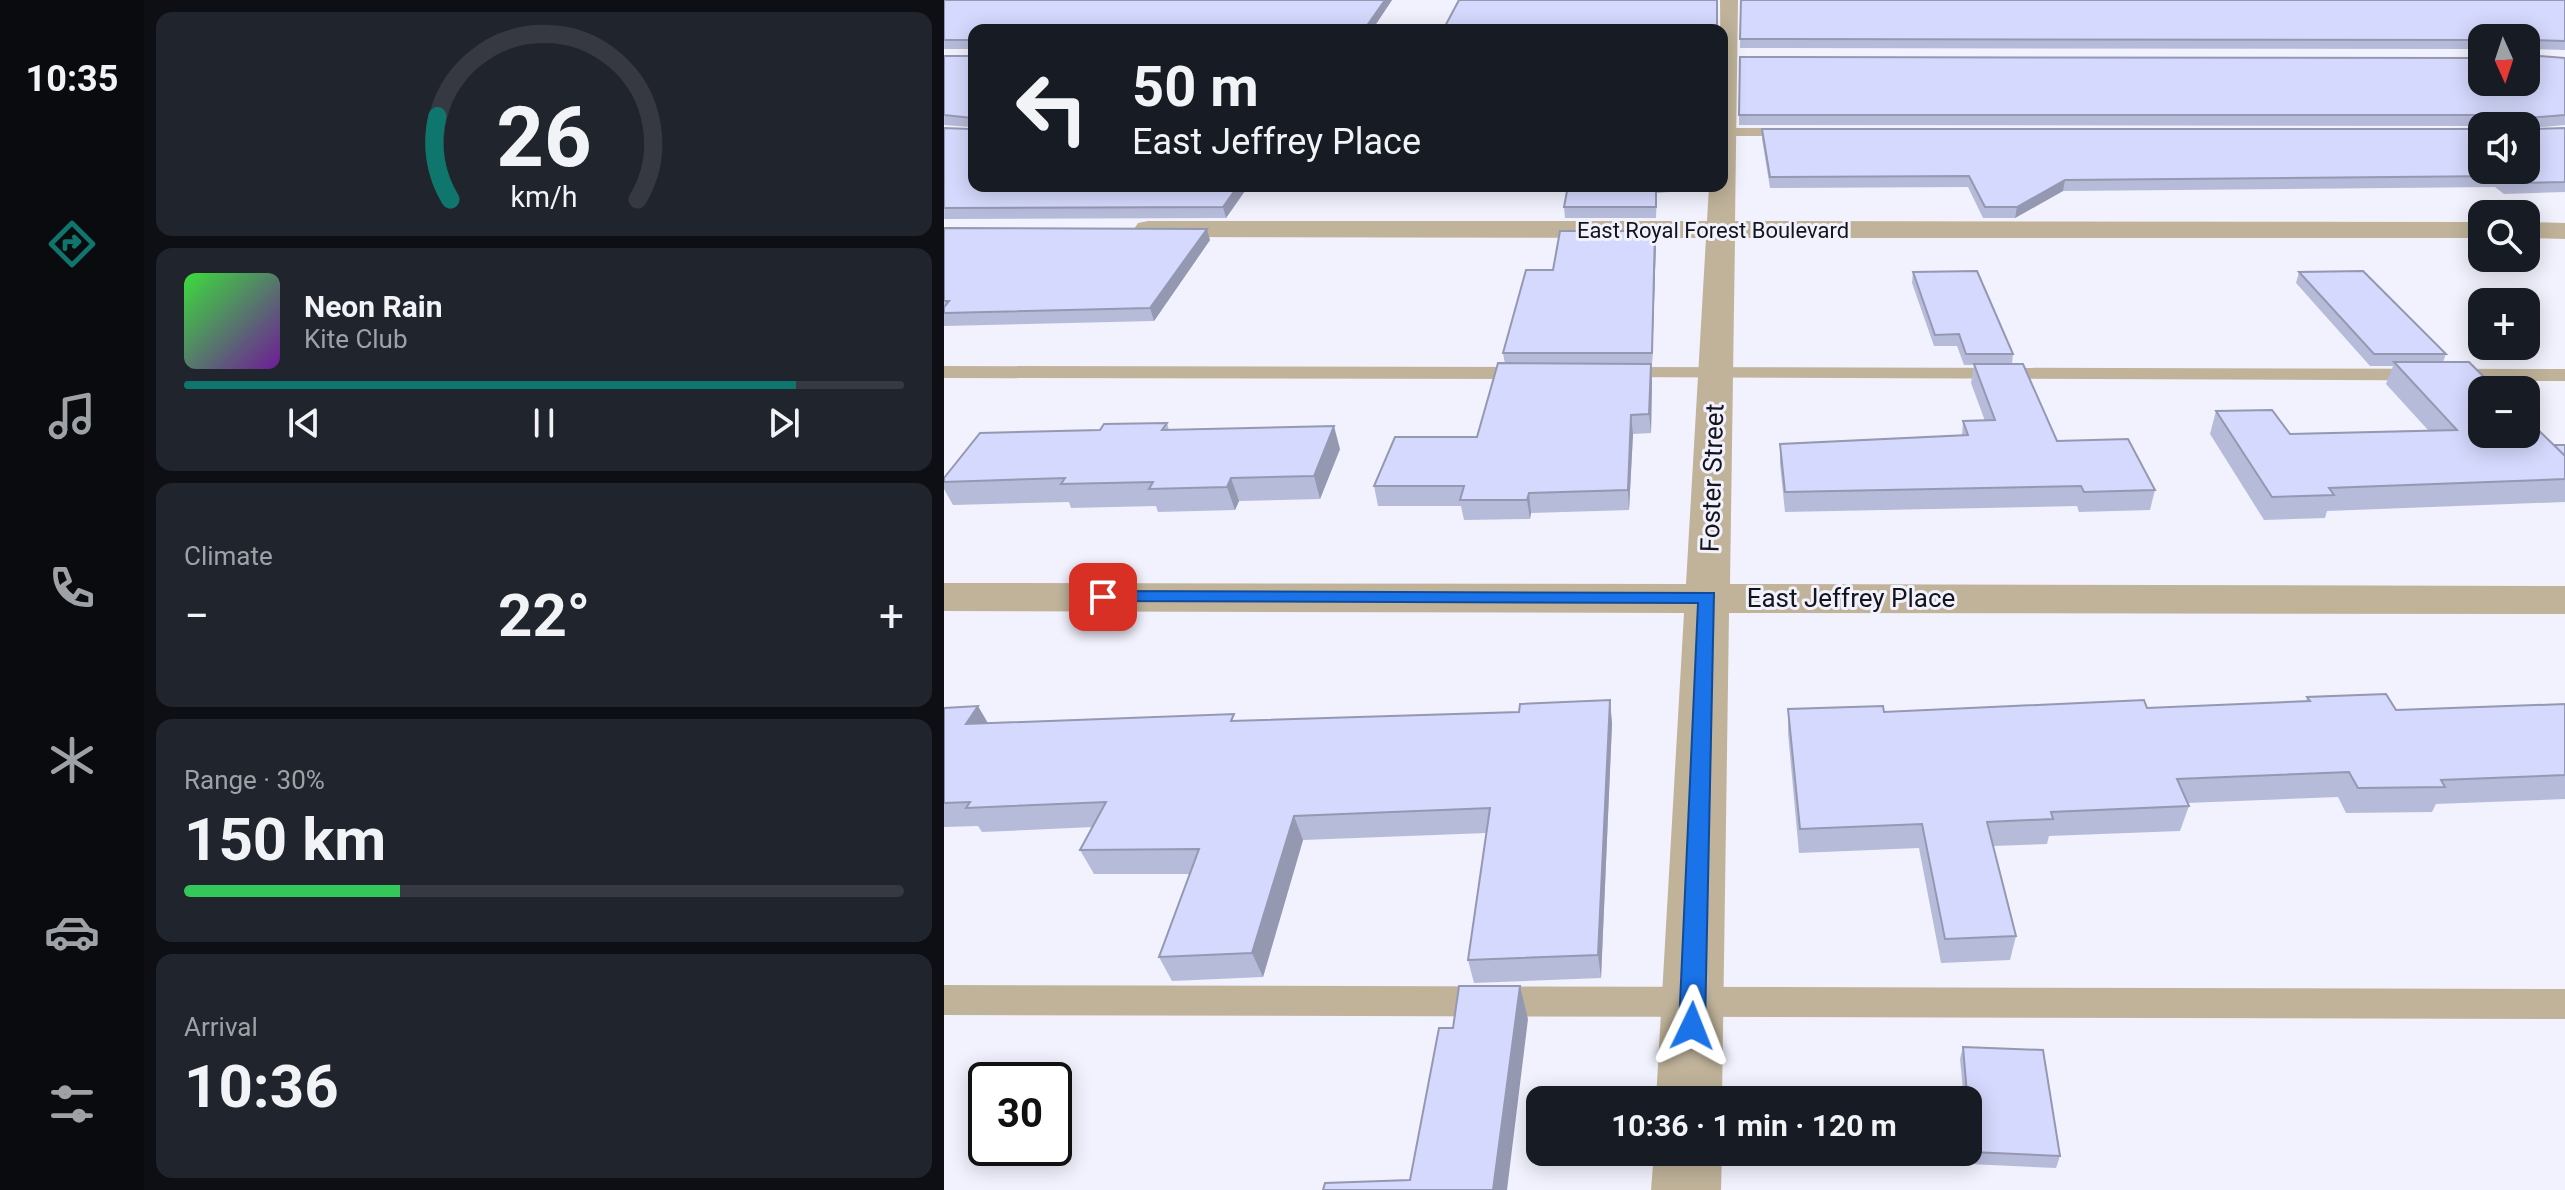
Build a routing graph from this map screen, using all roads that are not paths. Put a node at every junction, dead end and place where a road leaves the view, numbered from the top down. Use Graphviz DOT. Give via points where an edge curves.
graph roads {
  1 [pos="1729,0"];
  2 [pos="1731,57"];
  3 [pos="1728,85"];
  4 [pos="1728,132"];
  5 [pos="1803,132"];
  6 [pos="1722,192"];
  7 [pos="1118,229"];
  8 [pos="1721,230"];
  9 [pos="2468,230"];
  10 [pos="2540,230"];
  11 [pos="2565,231"];
  12 [pos="944,372"];
  13 [pos="1543,373"];
  14 [pos="1606,373"];
  15 [pos="1716,373"];
  16 [pos="2565,375"];
  17 [pos="944,597"];
  18 [pos="1707,597"];
  19 [pos="2565,600"];
  20 [pos="944,1000"];
  21 [pos="1692,1001"];
  22 [pos="2565,1004"];
  23 [pos="1689,1086"];
  24 [pos="1687,1166"];
  25 [pos="1686,1190"];
  1 -- 2 [label="street, Foster Street"];
  2 -- 3 [label="street, Foster Street"];
  4 -- 5 [label="lane"];
  6 -- 8 [label="street, Foster Street"];
  7 -- 8 [label="street, East Royal Forest Boulevard"];
  8 -- 9 [label="street, East Royal Forest Boulevard"];
  8 -- 15 [label="street, Foster Street"];
  10 -- 11 [label="street"];
  12 -- 13 [label="lane"];
  14 -- 15 [label="lane"];
  15 -- 16 [label="lane"];
  15 -- 18 [label="street, Foster Street"];
  17 -- 18 [label="street, East Jeffrey Place"];
  18 -- 19 [label="street, East Jeffrey Place"];
  18 -- 21 [label="street, Foster Street"];
  20 -- 21 [label="lane"];
  21 -- 22 [label="lane"];
  21 -- 23 [label="street, Foster Street"];
  24 -- 25 [label="street"];
}
